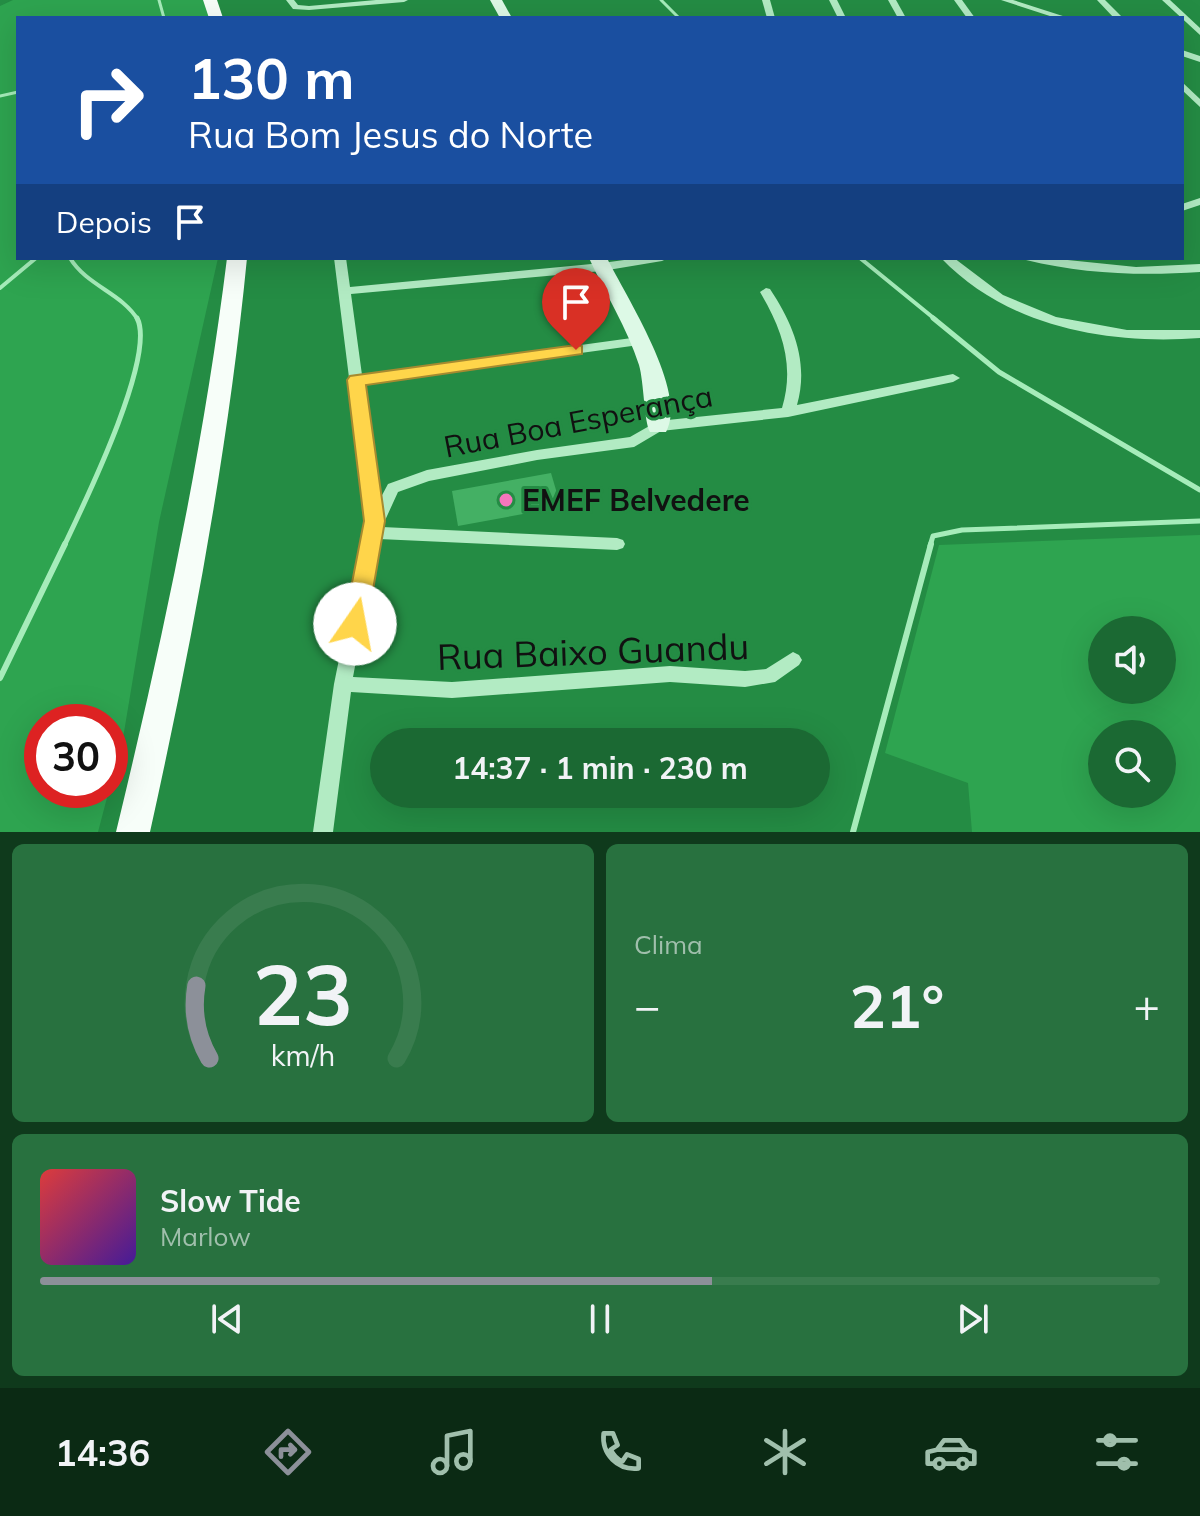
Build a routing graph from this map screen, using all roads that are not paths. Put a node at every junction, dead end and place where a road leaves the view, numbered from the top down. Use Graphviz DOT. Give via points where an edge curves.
graph roads {
  1 [pos="290,0"];
  2 [pos="404,0"];
  3 [pos="1005,0"];
  4 [pos="1033,0"];
  5 [pos="1101,0"];
  6 [pos="1166,0"];
  7 [pos="307,12"];
  8 [pos="1045,15"];
  9 [pos="1117,16"];
  10 [pos="1182,16"];
  11 [pos="1184,17"];
  12 [pos="1200,33"];
  13 [pos="1184,87"];
  14 [pos="1200,104"];
  15 [pos="237,260"];
  16 [pos="340,260"];
  17 [pos="637,260"];
  18 [pos="950,260"];
  19 [pos="1039,260"];
  20 [pos="1145,260"];
  21 [pos="600,263"];
  22 [pos="1200,268"];
  23 [pos="1155,273"];
  24 [pos="345,291"];
  25 [pos="766,292"];
  26 [pos="1200,334"];
  27 [pos="639,341"];
  28 [pos="953,378"];
  29 [pos="356,380"];
  30 [pos="788,412"];
  31 [pos="658,426"];
  32 [pos="374,527"];
  33 [pos="617,544"];
  34 [pos="793,660"];
  35 [pos="170,674"];
  36 [pos="343,684"];
  37 [pos="119,832"];
  38 [pos="133,832"];
  39 [pos="323,832"];
  1 -- 7 [label="street"];
  2 -- 7 [label="street"];
  3 -- 8 [label="street"];
  4 -- 8 [label="street"];
  5 -- 9 [label="street"];
  6 -- 10 [label="street"];
  11 -- 12 [label="street"];
  13 -- 14 [label="street"];
  15 -- 35 [label="main road" via="226,372"];
  16 -- 24 [label="street"];
  17 -- 21 [label="street"];
  18 -- 26 [label="street" via="1004,301 1038,315 1105,331"];
  19 -- 23 [label="street" via="1088,271"];
  20 -- 23 [label="street"];
  21 -- 24 [label="street"];
  21 -- 27 [label="street"];
  22 -- 23 [label="street"];
  24 -- 29 [label="street"];
  25 -- 30 [label="street" via="783,318 796,368 797,388"];
  27 -- 29 [label="street"];
  27 -- 31 [label="street" via="661,399"];
  28 -- 30 [label="street, Rua Boa Esperança"];
  29 -- 32 [label="street"];
  30 -- 31 [label="street, Rua Boa Esperança"];
  31 -- 32 [label="street, Rua Boa Esperança" via="634,442 537,455 427,476 393,488"];
  32 -- 33 [label="street"];
  32 -- 36 [label="street"];
  34 -- 36 [label="street, Rua Baixo Guandu" via="769,676 745,679 670,674 452,690"];
  35 -- 37 [label="main road"];
  35 -- 38 [label="main road"];
  36 -- 39 [label="street"];
}
